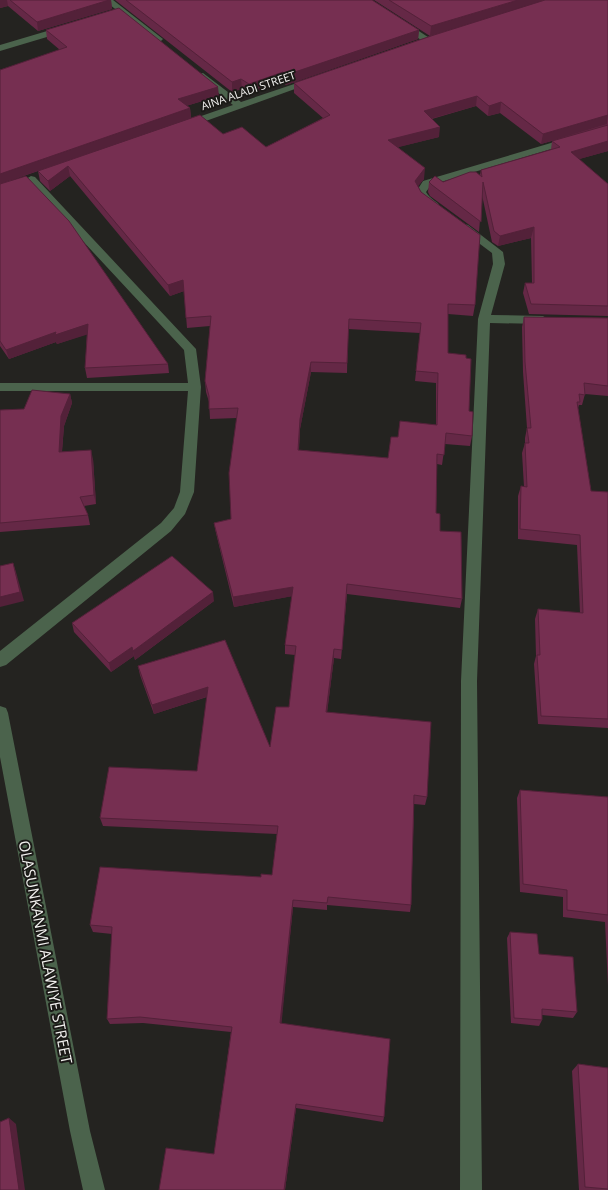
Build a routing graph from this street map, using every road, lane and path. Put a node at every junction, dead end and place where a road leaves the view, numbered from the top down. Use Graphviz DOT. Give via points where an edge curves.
graph roads {
  1 [pos="108,0"];
  2 [pos="397,20"];
  3 [pos="76,25"];
  4 [pos="429,41"];
  5 [pos="167,47"];
  6 [pos="0,48"];
  7 [pos="196,70"];
  8 [pos="325,77"];
  9 [pos="240,106"];
  10 [pos="175,128"];
  11 [pos="608,129"];
  12 [pos="31,178"];
  13 [pos="484,319"];
  14 [pos="551,320"];
  15 [pos="0,387"];
  16 [pos="195,387"];
  17 [pos="0,660"];
  18 [pos="0,713"];
  19 [pos="94,1190"];
  20 [pos="471,1190"];
  1 -- 5 [label="street" via="118,12"];
  2 -- 4 [label="street"];
  3 -- 6 [label="street"];
  7 -- 9 [label="street"];
  8 -- 9 [label="street, AINA ALADI STREET"];
  9 -- 10 [label="street, AINA ALADI STREET"];
  11 -- 13 [label="street" via="427,183 422,192 425,199 497,252 499,264"];
  12 -- 16 [label="street" via="190,349"];
  13 -- 14 [label="street"];
  13 -- 20 [label="street" via="469,681"];
  15 -- 16 [label="street"];
  16 -- 17 [label="street" via="187,492 180,510 166,527"];
  18 -- 19 [label="street, OLASUNKANMI ALAWIYE STREET"];
}
